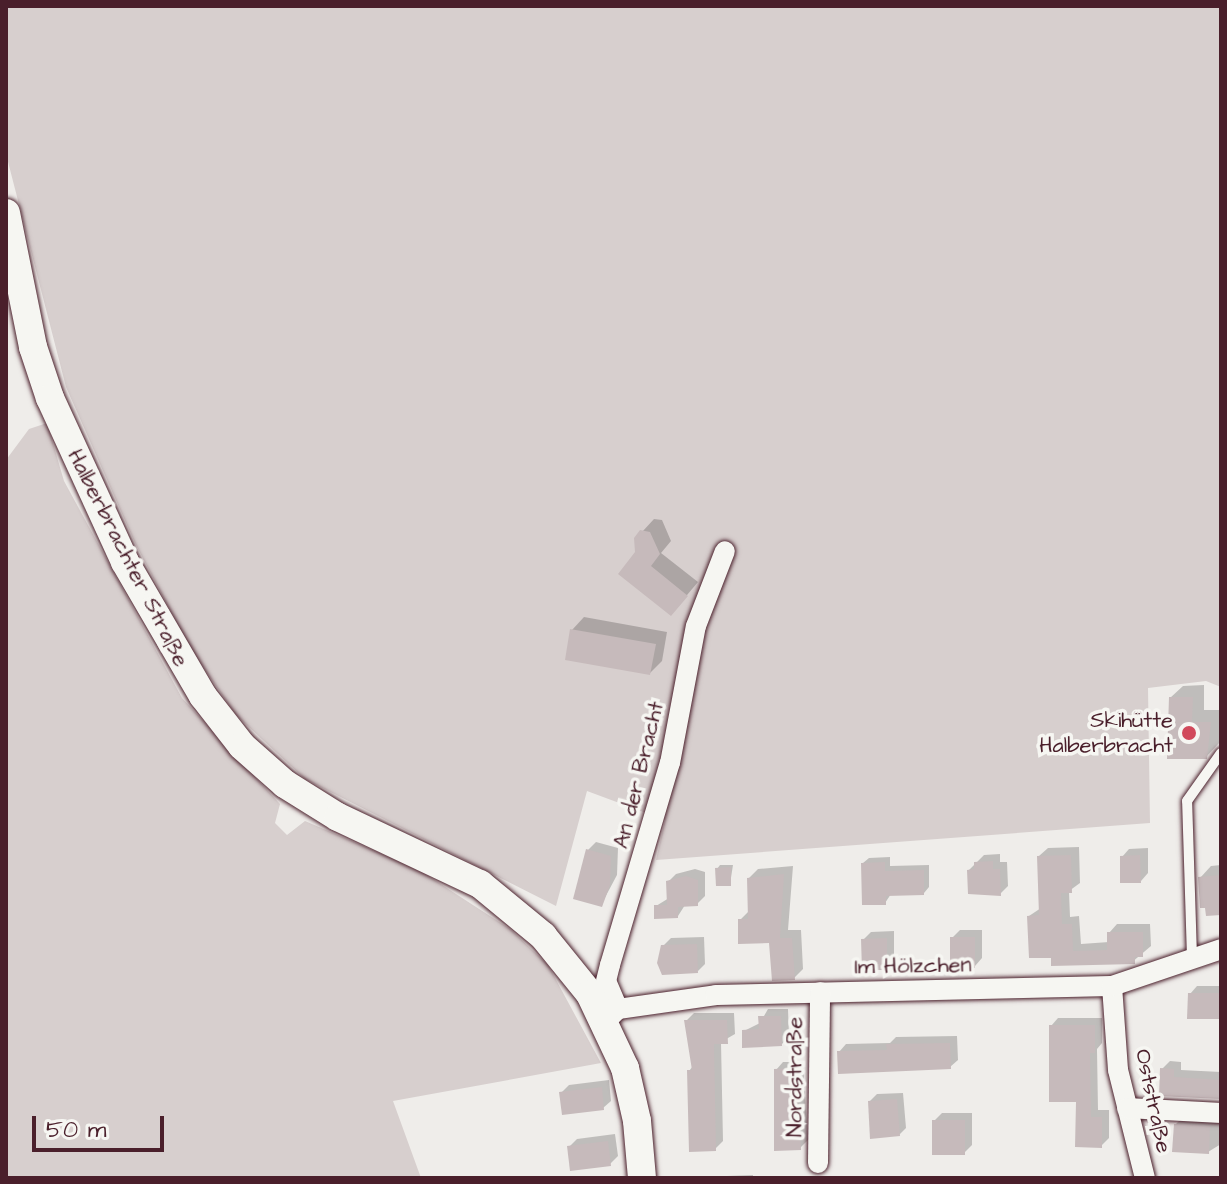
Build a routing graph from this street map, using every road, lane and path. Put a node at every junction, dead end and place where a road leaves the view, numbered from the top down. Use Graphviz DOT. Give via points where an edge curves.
graph roads {
  1 [pos="6,213"];
  2 [pos="725,551"];
  3 [pos="1221,753"];
  4 [pos="1221,949"];
  5 [pos="1192,957"];
  6 [pos="1112,986"];
  7 [pos="820,992"];
  8 [pos="612,1015"];
  9 [pos="1127,1108"];
  10 [pos="1221,1113"];
  11 [pos="818,1163"];
  12 [pos="642,1178"];
  13 [pos="1145,1178"];
  1 -- 8 [label="main road, Halberbrachter Straße" via="33,347 71,448 125,562 221,723 264,768 307,799 503,899"];
  2 -- 8 [label="street, An der Bracht" via="696,626 670,763 606,981"];
  3 -- 5 [label="lane" via="1187,801"];
  4 -- 5 [label="street, Im Hölzchen"];
  5 -- 6 [label="street, Im Hölzchen"];
  6 -- 7 [label="street, Im Hölzchen"];
  6 -- 9 [label="street, Oststraße" via="1118,1070"];
  7 -- 8 [label="street, Im Hölzchen" via="716,995"];
  7 -- 11 [label="street, Nordstraße"];
  8 -- 12 [label="main road, Halberbrachter Straße" via="634,1108"];
  9 -- 10 [label="street"];
  9 -- 13 [label="street, Oststraße"];
}
